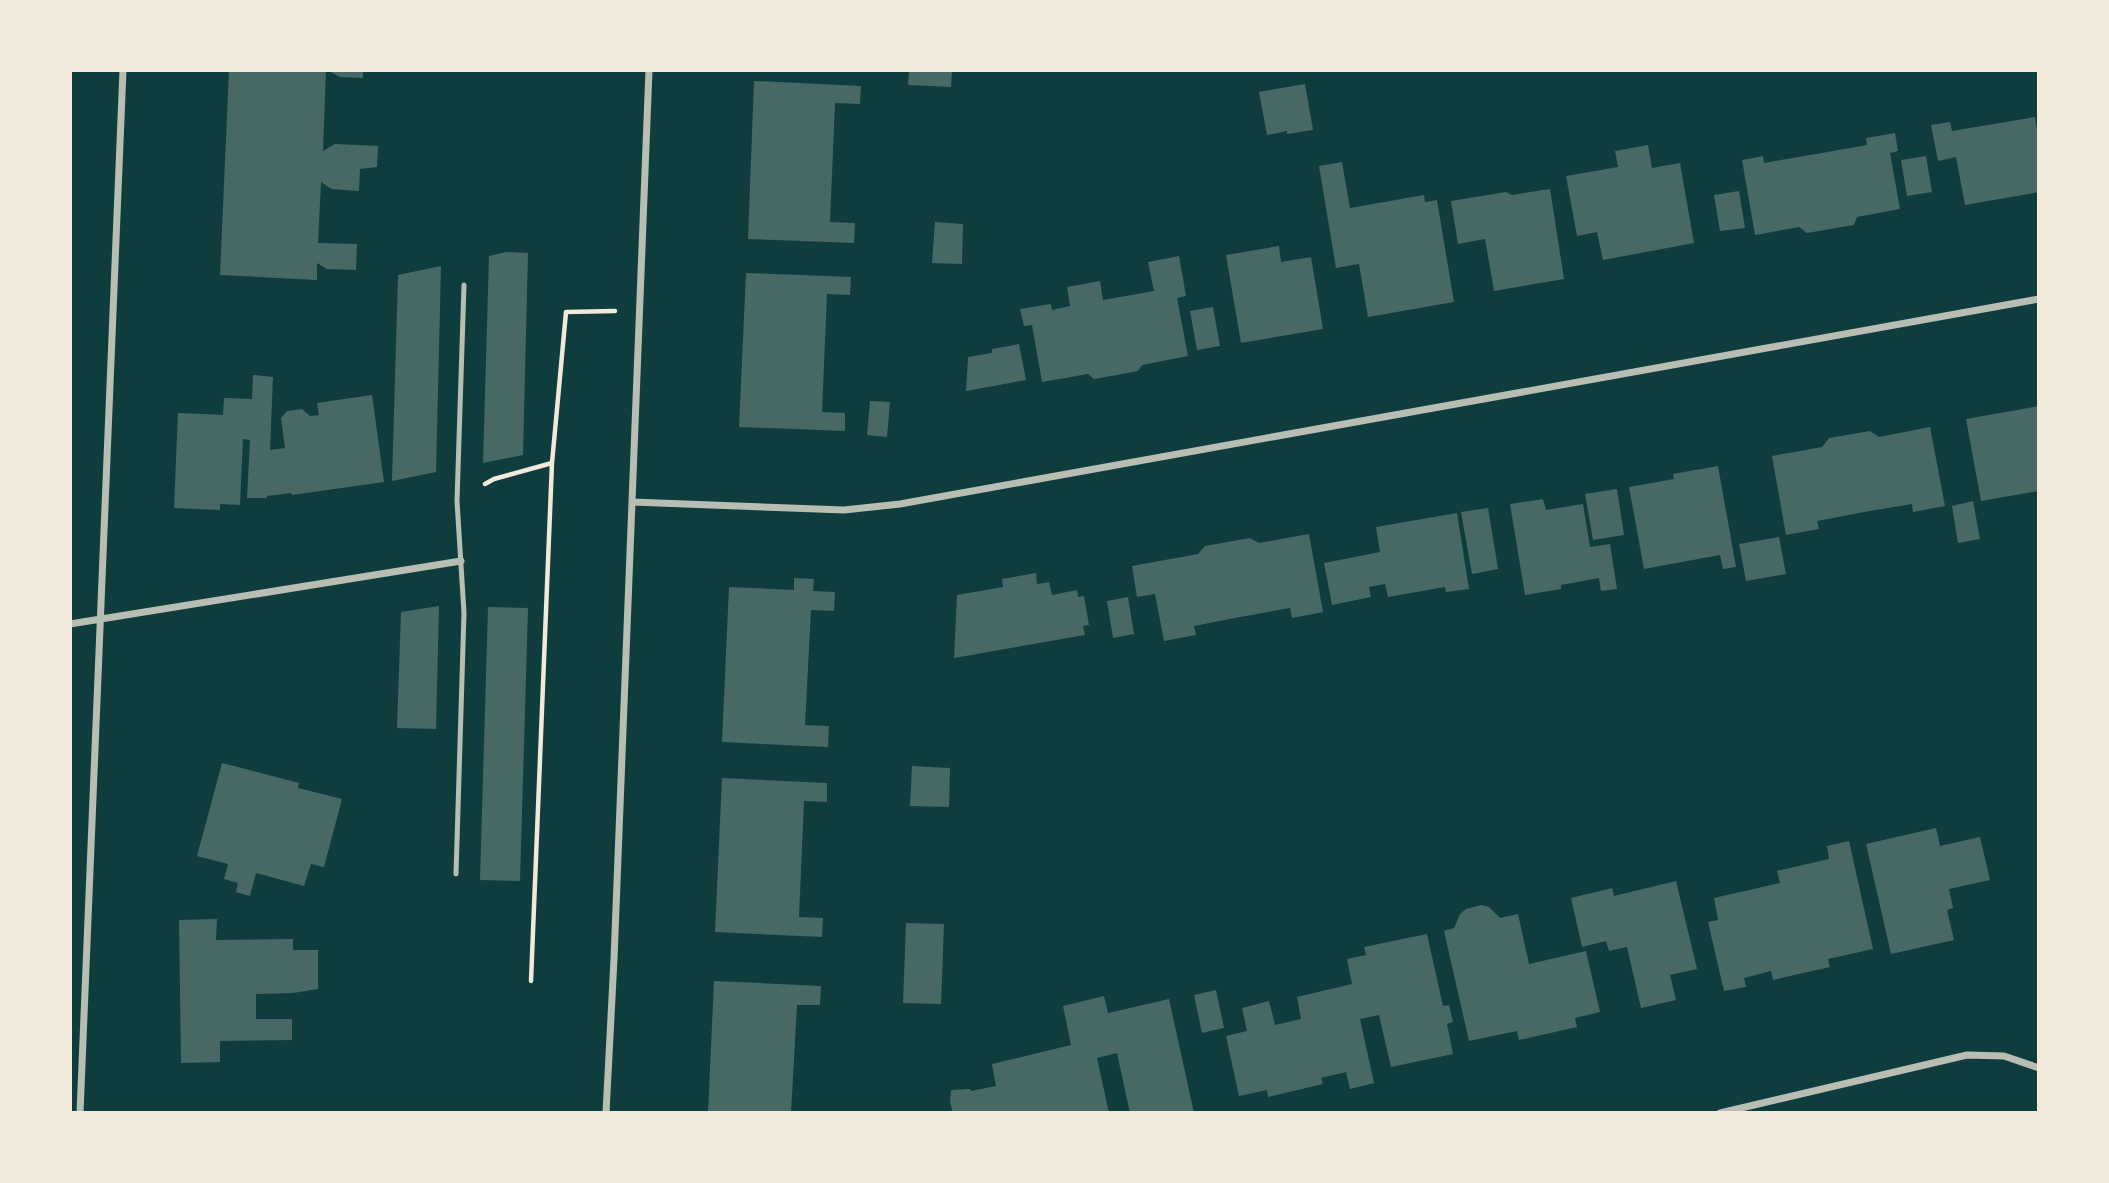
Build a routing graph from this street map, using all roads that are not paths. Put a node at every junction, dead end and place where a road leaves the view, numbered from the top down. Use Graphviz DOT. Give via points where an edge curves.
graph roads {
  1 [pos="123,70"];
  2 [pos="649,70"];
  3 [pos="464,285"];
  4 [pos="2039,299"];
  5 [pos="632,502"];
  6 [pos="461,561"];
  7 [pos="99,619"];
  8 [pos="70,624"];
  9 [pos="456,874"];
  10 [pos="2039,1068"];
  11 [pos="80,1113"];
  12 [pos="606,1113"];
  13 [pos="1720,1113"];
  1 -- 7 [label="street"];
  2 -- 5 [label="street"];
  3 -- 6 [label="lane" via="457,501"];
  4 -- 5 [label="street" via="900,504 844,510"];
  5 -- 12 [label="street"];
  6 -- 7 [label="street"];
  6 -- 9 [label="lane" via="464,613"];
  7 -- 8 [label="street"];
  7 -- 11 [label="street"];
  10 -- 13 [label="street" via="2004,1056 1967,1055"];
}
